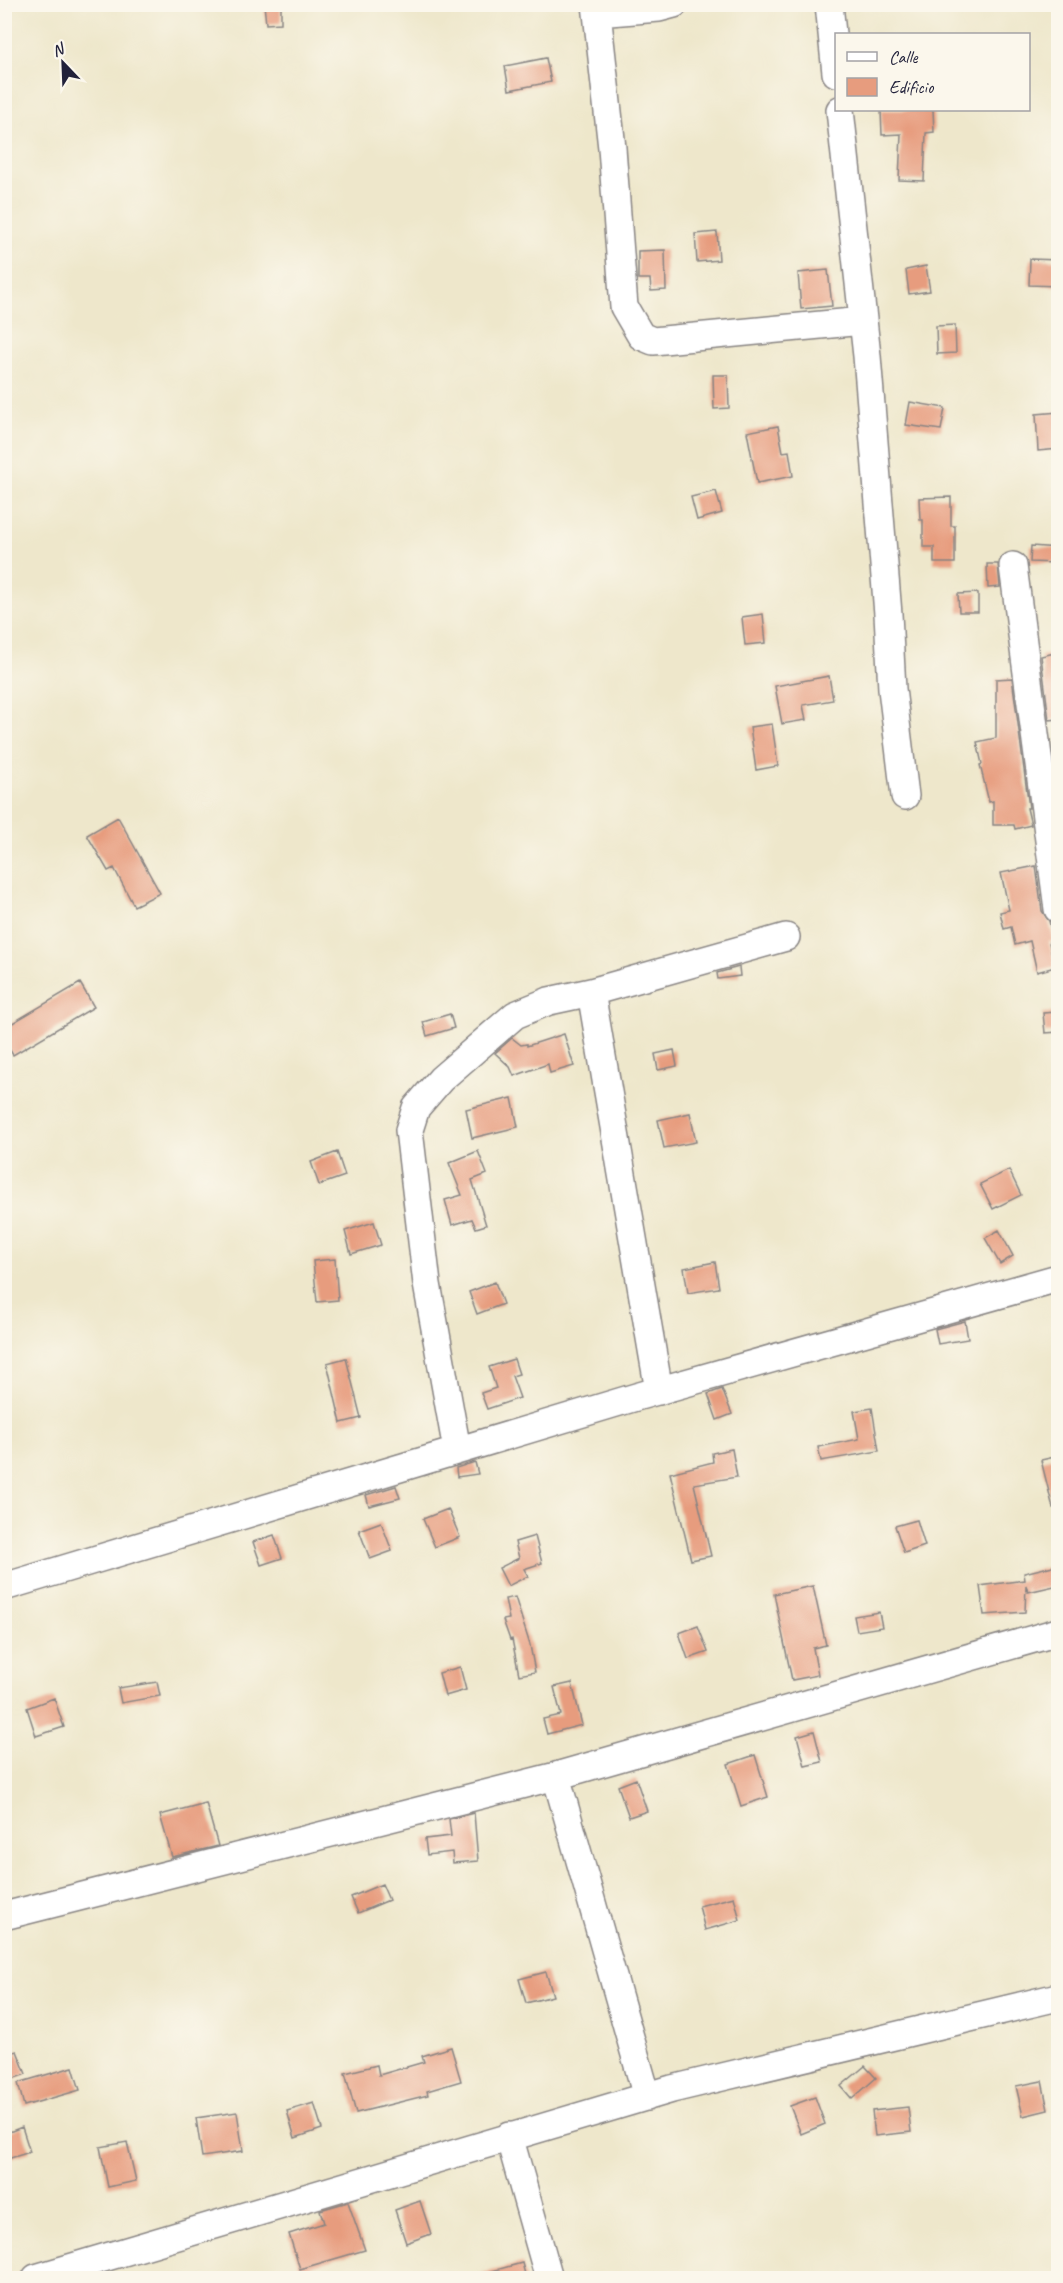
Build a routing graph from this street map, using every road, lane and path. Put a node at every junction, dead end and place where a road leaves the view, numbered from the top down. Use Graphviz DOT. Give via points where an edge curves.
graph roads {
  1 [pos="674,4"];
  2 [pos="829,4"];
  3 [pos="596,9"];
  4 [pos="835,56"];
  5 [pos="840,111"];
  6 [pos="863,321"];
  7 [pos="1013,566"];
  8 [pos="905,796"];
  9 [pos="1058,900"];
  10 [pos="786,937"];
  11 [pos="591,992"];
  12 [pos="1059,1278"];
  13 [pos="659,1391"];
  14 [pos="457,1450"];
  15 [pos="4,1587"];
  16 [pos="1059,1632"];
  17 [pos="556,1776"];
  18 [pos="4,1916"];
  19 [pos="1059,1996"];
  20 [pos="647,2097"];
  21 [pos="509,2136"];
  22 [pos="36,2278"];
  23 [pos="549,2278"];
  1 -- 3 [label="street" via="659,8"];
  2 -- 4 [label="street"];
  3 -- 6 [label="street" via="624,307 641,336 653,341"];
  5 -- 6 [label="street"];
  6 -- 8 [label="street" via="892,689"];
  7 -- 9 [label="street"];
  10 -- 11 [label="street"];
  11 -- 13 [label="street"];
  11 -- 14 [label="street" via="549,1001 515,1015 441,1078 416,1108 409,1130 427,1284"];
  12 -- 13 [label="street"];
  13 -- 14 [label="street"];
  14 -- 15 [label="street"];
  16 -- 17 [label="street"];
  17 -- 18 [label="street"];
  17 -- 20 [label="street"];
  19 -- 20 [label="street"];
  20 -- 21 [label="street"];
  21 -- 22 [label="street"];
  21 -- 23 [label="street"];
}
